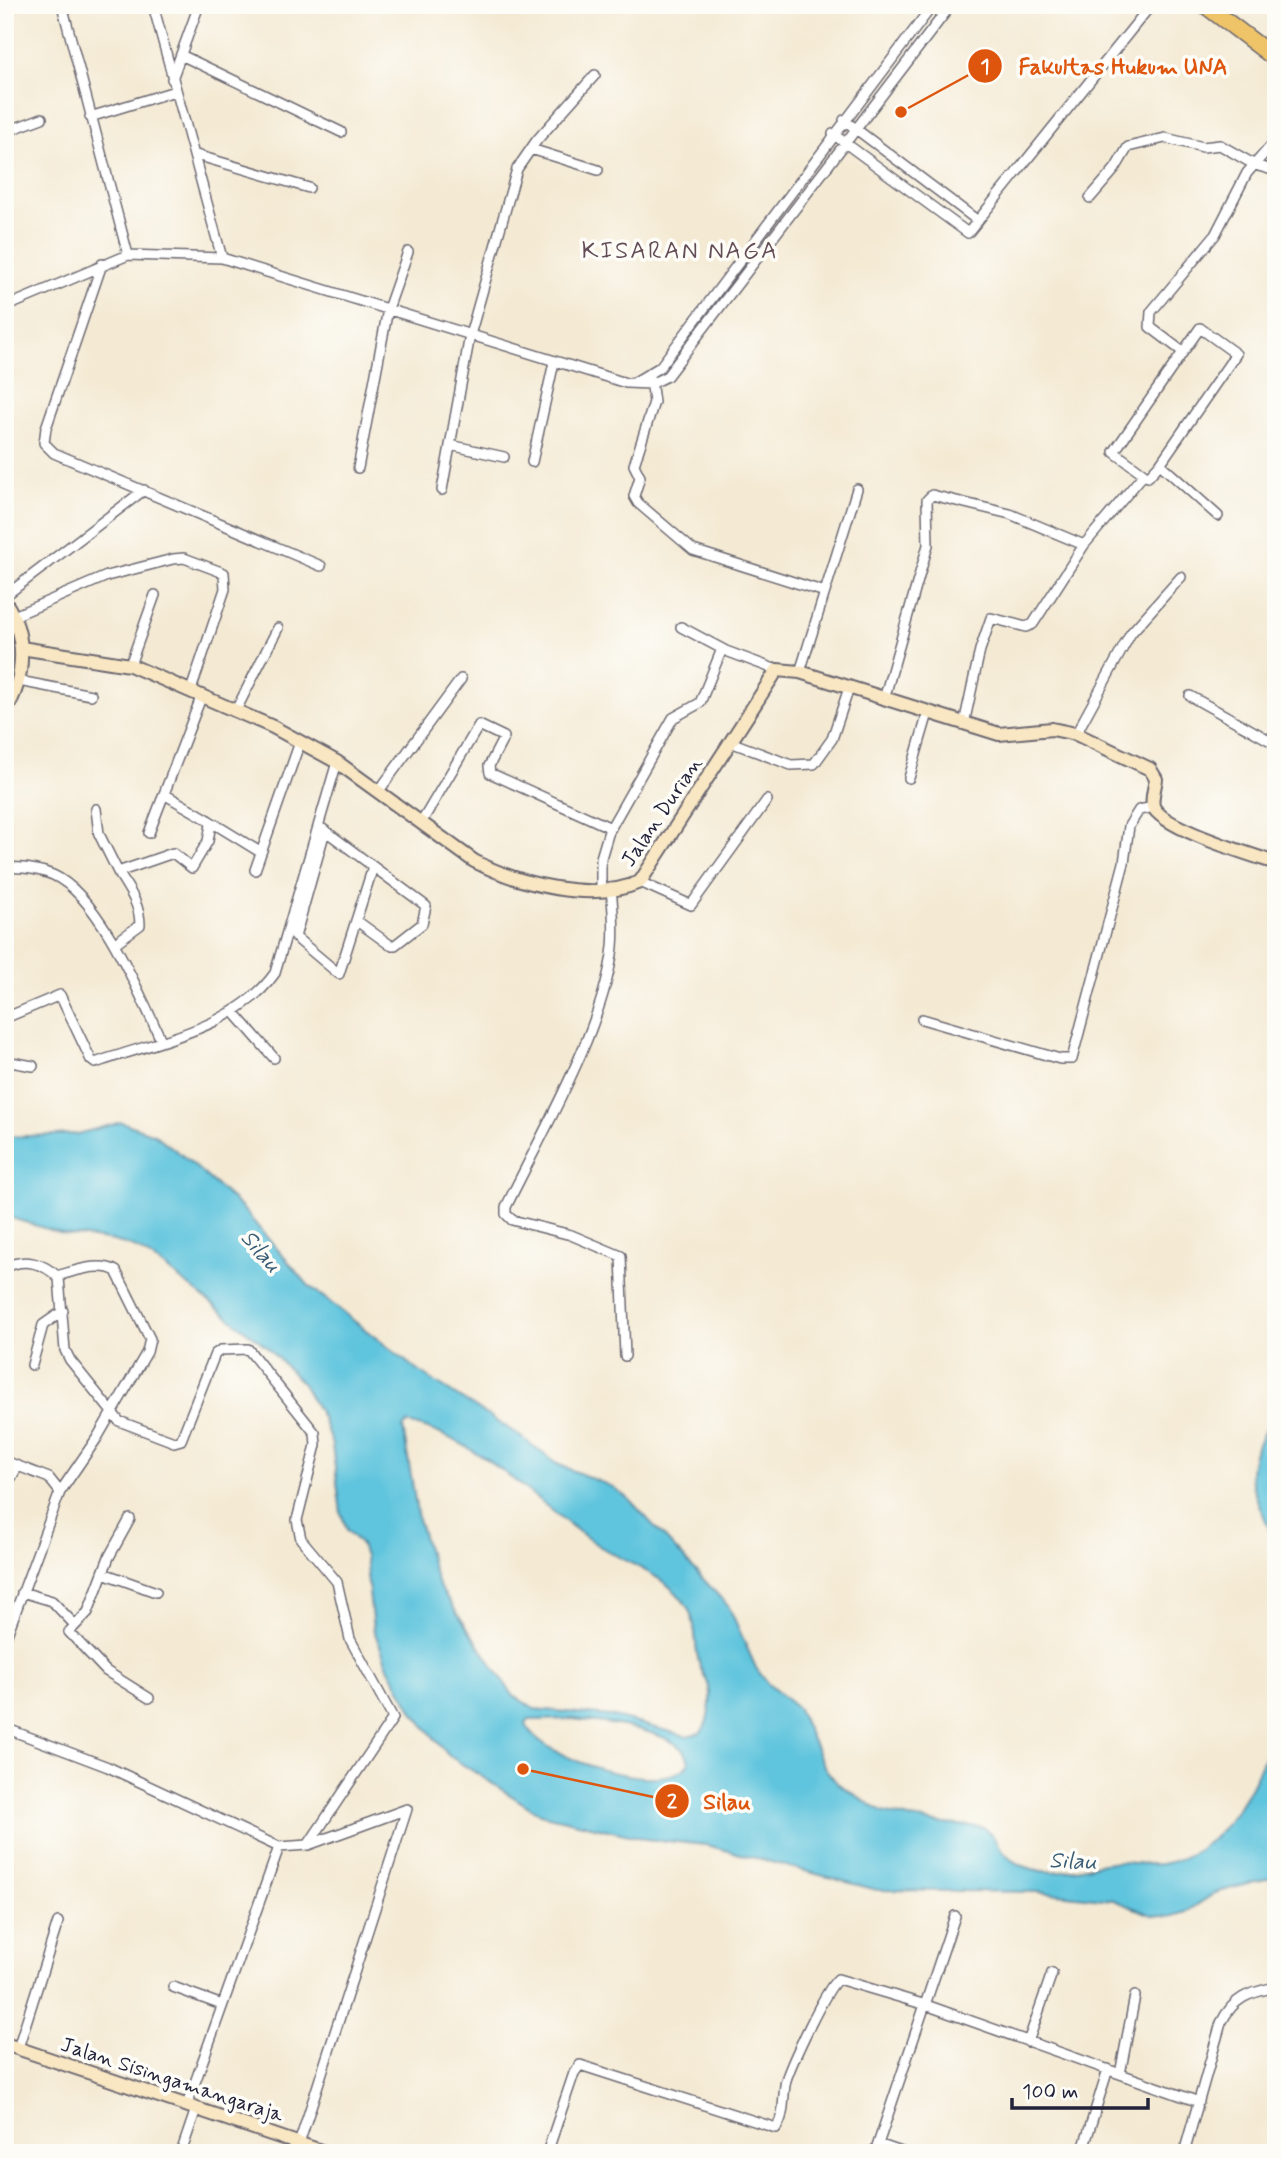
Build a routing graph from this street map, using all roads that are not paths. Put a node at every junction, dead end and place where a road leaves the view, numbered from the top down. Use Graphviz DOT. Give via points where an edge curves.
graph roads {
  1 [pos="62,5"];
  2 [pos="153,5"];
  3 [pos="199,5"];
  4 [pos="933,5"];
  5 [pos="951,5"];
  6 [pos="1151,5"];
  7 [pos="1205,5"];
  8 [pos="181,55"];
  9 [pos="1276,59"];
  10 [pos="594,75"];
  11 [pos="172,79"];
  12 [pos="175,91"];
  13 [pos="90,117"];
  14 [pos="42,118"];
  15 [pos="844,120"];
  16 [pos="855,128"];
  17 [pos="5,132"];
  18 [pos="341,132"];
  19 [pos="834,134"];
  20 [pos="1276,140"];
  21 [pos="845,142"];
  22 [pos="531,149"];
  23 [pos="195,155"];
  24 [pos="1255,164"];
  25 [pos="598,170"];
  26 [pos="1276,171"];
  27 [pos="309,188"];
  28 [pos="1090,198"];
  29 [pos="978,221"];
  30 [pos="408,252"];
  31 [pos="128,255"];
  32 [pos="222,258"];
  33 [pos="102,264"];
  34 [pos="5,307"];
  35 [pos="388,309"];
  36 [pos="470,335"];
  37 [pos="1183,352"];
  38 [pos="554,362"];
  39 [pos="651,380"];
  40 [pos="450,445"];
  41 [pos="504,457"];
  42 [pos="532,462"];
  43 [pos="1160,464"];
  44 [pos="358,468"];
  45 [pos="1143,474"];
  46 [pos="857,489"];
  47 [pos="144,490"];
  48 [pos="442,491"];
  49 [pos="1218,516"];
  50 [pos="1084,544"];
  51 [pos="321,566"];
  52 [pos="1181,577"];
  53 [pos="825,592"];
  54 [pos="155,595"];
  55 [pos="5,596"];
  56 [pos="5,602"];
  57 [pos="14,616"];
  58 [pos="681,627"];
  59 [pos="278,628"];
  60 [pos="21,648"];
  61 [pos="722,649"];
  62 [pos="130,665"];
  63 [pos="777,670"];
  64 [pos="800,671"];
  65 [pos="461,679"];
  66 [pos="19,681"];
  67 [pos="849,688"];
  68 [pos="197,692"];
  69 [pos="91,695"];
  70 [pos="1190,696"];
  71 [pos="884,699"];
  72 [pos="236,710"];
  73 [pos="5,711"];
  74 [pos="928,713"];
  75 [pos="964,724"];
  76 [pos="1076,734"];
  77 [pos="300,742"];
  78 [pos="733,743"];
  79 [pos="1276,744"];
  80 [pos="337,762"];
  81 [pos="909,778"];
  82 [pos="378,792"];
  83 [pos="164,794"];
  84 [pos="767,800"];
  85 [pos="1153,807"];
  86 [pos="96,809"];
  87 [pos="207,819"];
  88 [pos="421,822"];
  89 [pos="611,828"];
  90 [pos="322,829"];
  91 [pos="149,833"];
  92 [pos="260,852"];
  93 [pos="1276,863"];
  94 [pos="5,867"];
  95 [pos="373,867"];
  96 [pos="255,870"];
  97 [pos="118,872"];
  98 [pos="640,882"];
  99 [pos="606,888"];
  100 [pos="357,921"];
  101 [pos="114,944"];
  102 [pos="234,1012"];
  103 [pos="5,1018"];
  104 [pos="922,1019"];
  105 [pos="161,1040"];
  106 [pos="274,1058"];
  107 [pos="5,1061"];
  108 [pos="33,1066"];
  109 [pos="5,1268"];
  110 [pos="56,1276"];
  111 [pos="63,1311"];
  112 [pos="625,1356"];
  113 [pos="32,1365"];
  114 [pos="112,1412"];
  115 [pos="5,1461"];
  116 [pos="18,1466"];
  117 [pos="5,1489"];
  118 [pos="60,1492"];
  119 [pos="130,1519"];
  120 [pos="103,1573"];
  121 [pos="22,1592"];
  122 [pos="156,1592"];
  123 [pos="75,1625"];
  124 [pos="5,1640"];
  125 [pos="149,1698"];
  126 [pos="5,1728"];
  127 [pos="308,1845"];
  128 [pos="279,1847"];
  129 [pos="955,1916"];
  130 [pos="58,1922"];
  131 [pos="1052,1973"];
  132 [pos="173,1987"];
  133 [pos="1276,1987"];
  134 [pos="1135,1996"];
  135 [pos="222,2005"];
  136 [pos="926,2005"];
  137 [pos="1028,2042"];
  138 [pos="12,2046"];
  139 [pos="1108,2069"];
  140 [pos="1120,2074"];
  141 [pos="1199,2102"];
  142 [pos="191,2107"];
  143 [pos="298,2147"];
  144 [pos="877,2148"];
  145 [pos="181,2153"];
  146 [pos="327,2153"];
  147 [pos="547,2153"];
  148 [pos="904,2153"];
  149 [pos="1082,2153"];
  150 [pos="1184,2153"];
  1 -- 13 [label="street"];
  2 -- 11 [label="street"];
  3 -- 8 [label="street"];
  4 -- 15 [label="street"];
  5 -- 16 [label="street"];
  6 -- 29 [label="street"];
  7 -- 9 [label="highway"];
  8 -- 11 [label="street"];
  8 -- 18 [label="street"];
  10 -- 22 [label="street"];
  11 -- 12 [label="street"];
  12 -- 13 [label="street"];
  12 -- 23 [label="street"];
  13 -- 31 [label="street"];
  14 -- 17 [label="street"];
  15 -- 16 [label="street"];
  15 -- 19 [label="street"];
  16 -- 21 [label="street"];
  16 -- 29 [label="street"];
  19 -- 21 [label="street"];
  19 -- 39 [label="street"];
  20 -- 24 [label="street"];
  21 -- 29 [label="street" via="966,233"];
  21 -- 39 [label="street" via="667,376"];
  22 -- 25 [label="street"];
  22 -- 36 [label="street" via="517,169"];
  23 -- 27 [label="street"];
  23 -- 32 [label="street"];
  24 -- 26 [label="street"];
  24 -- 28 [label="street" via="1224,145 1203,147 1180,139 1155,139 1128,147"];
  24 -- 37 [label="street" via="1215,236 1148,320 1150,327"];
  30 -- 35 [label="street"];
  31 -- 32 [label="street"];
  31 -- 33 [label="street"];
  32 -- 35 [label="street"];
  33 -- 34 [label="street"];
  33 -- 47 [label="street" via="44,443 54,453"];
  35 -- 36 [label="street"];
  35 -- 44 [label="street"];
  36 -- 38 [label="street"];
  36 -- 40 [label="street"];
  37 -- 43 [label="street" via="1200,328 1236,354"];
  37 -- 45 [label="street" via="1114,452"];
  38 -- 39 [label="street" via="631,384"];
  38 -- 42 [label="street"];
  39 -- 53 [label="street" via="654,402 634,465 639,477 634,496 638,503 693,550"];
  40 -- 41 [label="street"];
  40 -- 48 [label="street"];
  43 -- 45 [label="street" via="1148,477"];
  43 -- 49 [label="street"];
  45 -- 50 [label="street"];
  46 -- 53 [label="street"];
  47 -- 51 [label="street"];
  47 -- 55 [label="street"];
  50 -- 71 [label="street" via="1010,514 933,495 927,499 928,545"];
  50 -- 75 [label="street" via="1030,626 990,618"];
  52 -- 76 [label="street" via="1131,633"];
  53 -- 64 [label="street"];
  54 -- 62 [label="street"];
  56 -- 57 [label="street"];
  57 -- 60 [label="street"];
  57 -- 68 [label="street" via="107,576 173,559 184,558 225,573 225,589"];
  58 -- 61 [label="street"];
  59 -- 72 [label="street"];
  60 -- 62 [label="street, Jalan Durian"];
  60 -- 66 [label="street"];
  61 -- 63 [label="street"];
  61 -- 89 [label="street" via="700,703 673,718"];
  62 -- 68 [label="street, Jalan Durian"];
  63 -- 64 [label="street"];
  63 -- 78 [label="street, Jalan Durian"];
  64 -- 67 [label="street"];
  65 -- 82 [label="street"];
  66 -- 69 [label="street"];
  66 -- 73 [label="street"];
  67 -- 71 [label="street"];
  67 -- 78 [label="street" via="832,739 814,764 791,765"];
  68 -- 72 [label="street, Jalan Durian"];
  68 -- 83 [label="street"];
  70 -- 79 [label="street"];
  71 -- 74 [label="street"];
  72 -- 77 [label="street, Jalan Durian"];
  74 -- 75 [label="street"];
  74 -- 81 [label="street"];
  75 -- 76 [label="street" via="1008,734 1052,729"];
  76 -- 85 [label="street" via="1150,769 1156,779"];
  77 -- 80 [label="street, Jalan Durian"];
  77 -- 92 [label="street"];
  78 -- 98 [label="street, Jalan Durian"];
  80 -- 82 [label="street, Jalan Durian"];
  80 -- 90 [label="street"];
  82 -- 88 [label="street, Jalan Durian"];
  83 -- 87 [label="street"];
  83 -- 91 [label="street"];
  84 -- 98 [label="street" via="691,905"];
  85 -- 93 [label="street" via="1181,828"];
  85 -- 104 [label="street" via="1139,810 1129,826 1124,863 1072,1059"];
  86 -- 97 [label="street" via="100,834"];
  87 -- 92 [label="street"];
  87 -- 97 [label="street" via="211,824 208,841 192,868 173,853"];
  88 -- 89 [label="street" via="479,725 504,737 490,773"];
  88 -- 99 [label="street, Jalan Durian" via="474,862 496,872 567,891"];
  89 -- 99 [label="street" via="601,858"];
  90 -- 95 [label="street"];
  90 -- 100 [label="street" via="295,937 341,974"];
  90 -- 102 [label="street" via="275,974"];
  92 -- 96 [label="street"];
  94 -- 101 [label="street" via="55,876 79,897"];
  95 -- 100 [label="street"];
  95 -- 100 [label="street" via="426,906 426,915 422,925 395,945"];
  97 -- 101 [label="street" via="135,899 140,925"];
  98 -- 99 [label="street, Jalan Durian"];
  99 -- 112 [label="street" via="613,946 602,998 506,1214 512,1220 571,1235 621,1255"];
  101 -- 105 [label="street"];
  102 -- 105 [label="street"];
  102 -- 106 [label="street"];
  103 -- 105 [label="street" via="60,995 93,1062"];
  107 -- 108 [label="street"];
  109 -- 110 [label="street" via="32,1263"];
  110 -- 111 [label="street"];
  110 -- 114 [label="street" via="101,1266 116,1271 150,1339"];
  111 -- 113 [label="street" via="43,1325"];
  111 -- 114 [label="street" via="67,1354"];
  114 -- 118 [label="street"];
  114 -- 127 [label="street" via="125,1425 178,1442 184,1437 215,1354 248,1349 315,1433 298,1532 337,1582 350,1639 393,1718"];
  115 -- 116 [label="street"];
  116 -- 117 [label="street"];
  116 -- 118 [label="street" via="49,1478"];
  118 -- 121 [label="street"];
  119 -- 120 [label="street"];
  120 -- 122 [label="street"];
  120 -- 123 [label="street" via="90,1609"];
  121 -- 123 [label="street" via="52,1601"];
  121 -- 124 [label="street"];
  123 -- 125 [label="street" via="69,1634 106,1671"];
  126 -- 128 [label="street" via="108,1767"];
  127 -- 128 [label="street"];
  127 -- 143 [label="street" via="407,1809"];
  128 -- 135 [label="street"];
  129 -- 136 [label="street"];
  130 -- 138 [label="street"];
  131 -- 137 [label="street"];
  132 -- 135 [label="street"];
  133 -- 141 [label="street" via="1243,1995 1230,2005"];
  134 -- 140 [label="street"];
  135 -- 142 [label="street"];
  136 -- 137 [label="street"];
  136 -- 144 [label="street"];
  136 -- 147 [label="street" via="847,1979 834,1981 787,2078 776,2127 580,2065"];
  137 -- 139 [label="street"];
  138 -- 142 [label="street, Jalan Sisingamangaraja"];
  139 -- 140 [label="street"];
  139 -- 149 [label="street"];
  140 -- 141 [label="street"];
  141 -- 150 [label="street"];
  142 -- 143 [label="street, Jalan Sisingamangaraja"];
  142 -- 145 [label="street"];
  143 -- 146 [label="street, Jalan Sisingamangaraja"];
  144 -- 148 [label="street"];
}
